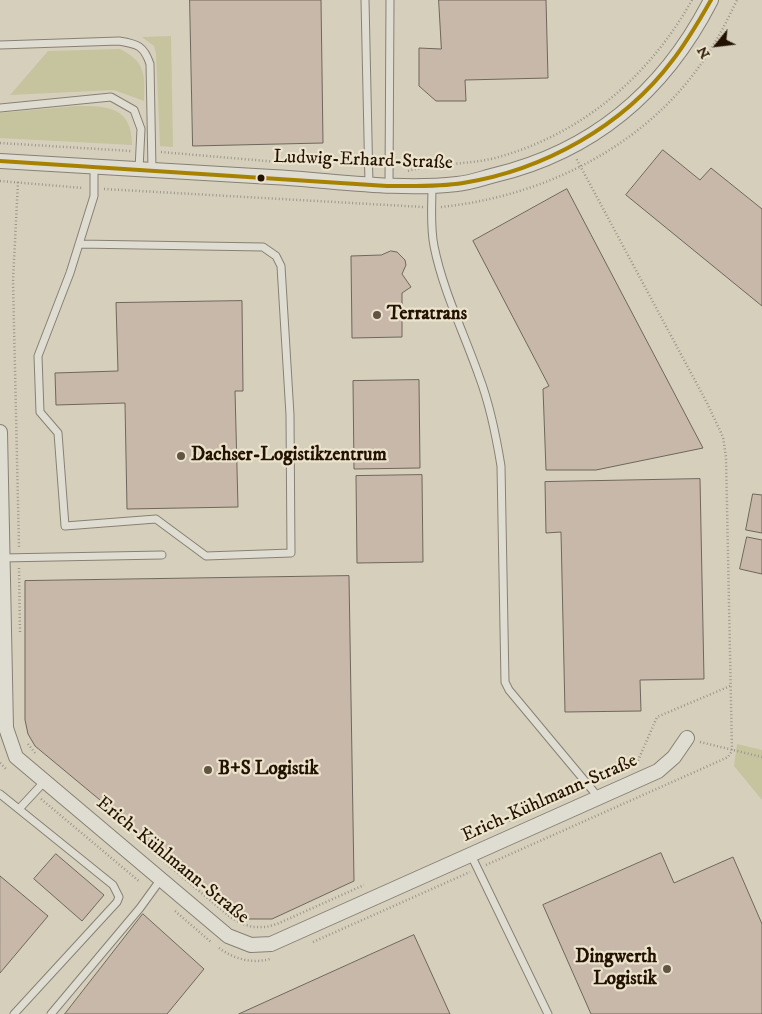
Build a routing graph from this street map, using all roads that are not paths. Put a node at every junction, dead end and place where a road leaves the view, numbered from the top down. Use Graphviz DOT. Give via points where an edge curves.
graph roads {
  1 [pos="365,0"];
  2 [pos="390,0"];
  3 [pos="711,0"];
  4 [pos="0,45"];
  5 [pos="0,108"];
  6 [pos="0,161"];
  7 [pos="94,166"];
  8 [pos="145,170"];
  9 [pos="369,184"];
  10 [pos="389,184"];
  11 [pos="432,184"];
  12 [pos="79,244"];
  13 [pos="0,432"];
  14 [pos="162,554"];
  15 [pos="2,558"];
  16 [pos="687,738"];
  17 [pos="45,781"];
  18 [pos="0,794"];
  19 [pos="599,798"];
  20 [pos="19,809"];
  21 [pos="471,855"];
  22 [pos="161,879"];
  23 [pos="14,1014"];
  24 [pos="51,1014"];
  25 [pos="548,1014"];
  1 -- 9 [label="lane"];
  2 -- 10 [label="lane"];
  3 -- 11 [label="street, Ludwig-Erhard-Straße" via="695,32 661,76 628,110 600,130 523,168 457,184"];
  4 -- 8 [label="lane" via="119,41 135,44 146,51 150,64"];
  5 -- 8 [label="lane" via="111,97 134,110 141,129"];
  6 -- 7 [label="street, Ludwig-Erhard-Straße"];
  7 -- 8 [label="street, Ludwig-Erhard-Straße"];
  7 -- 12 [label="lane" via="94,196"];
  8 -- 9 [label="street, Ludwig-Erhard-Straße"];
  9 -- 10 [label="street, Ludwig-Erhard-Straße"];
  10 -- 11 [label="street, Ludwig-Erhard-Straße"];
  11 -- 19 [label="lane" via="432,232 439,265 480,379 496,433 501,466 505,682"];
  12 -- 12 [label="lane" via="38,356 40,412 58,433 65,526 156,519 206,556 291,553 290,416 281,266 276,256 263,246"];
  13 -- 15 [label="street, Erich-Kühlmann-Straße"];
  14 -- 15 [label="lane"];
  15 -- 17 [label="street, Erich-Kühlmann-Straße" via="6,728 16,757"];
  16 -- 19 [label="street, Erich-Kühlmann-Straße" via="658,772"];
  17 -- 20 [label="lane"];
  17 -- 22 [label="street, Erich-Kühlmann-Straße"];
  18 -- 20 [label="lane"];
  19 -- 21 [label="street, Erich-Kühlmann-Straße"];
  20 -- 23 [label="lane" via="113,885 118,897 117,902"];
  21 -- 22 [label="street, Erich-Kühlmann-Straße" via="271,944 251,945 228,936"];
  21 -- 25 [label="lane"];
  22 -- 24 [label="lane"];
}
